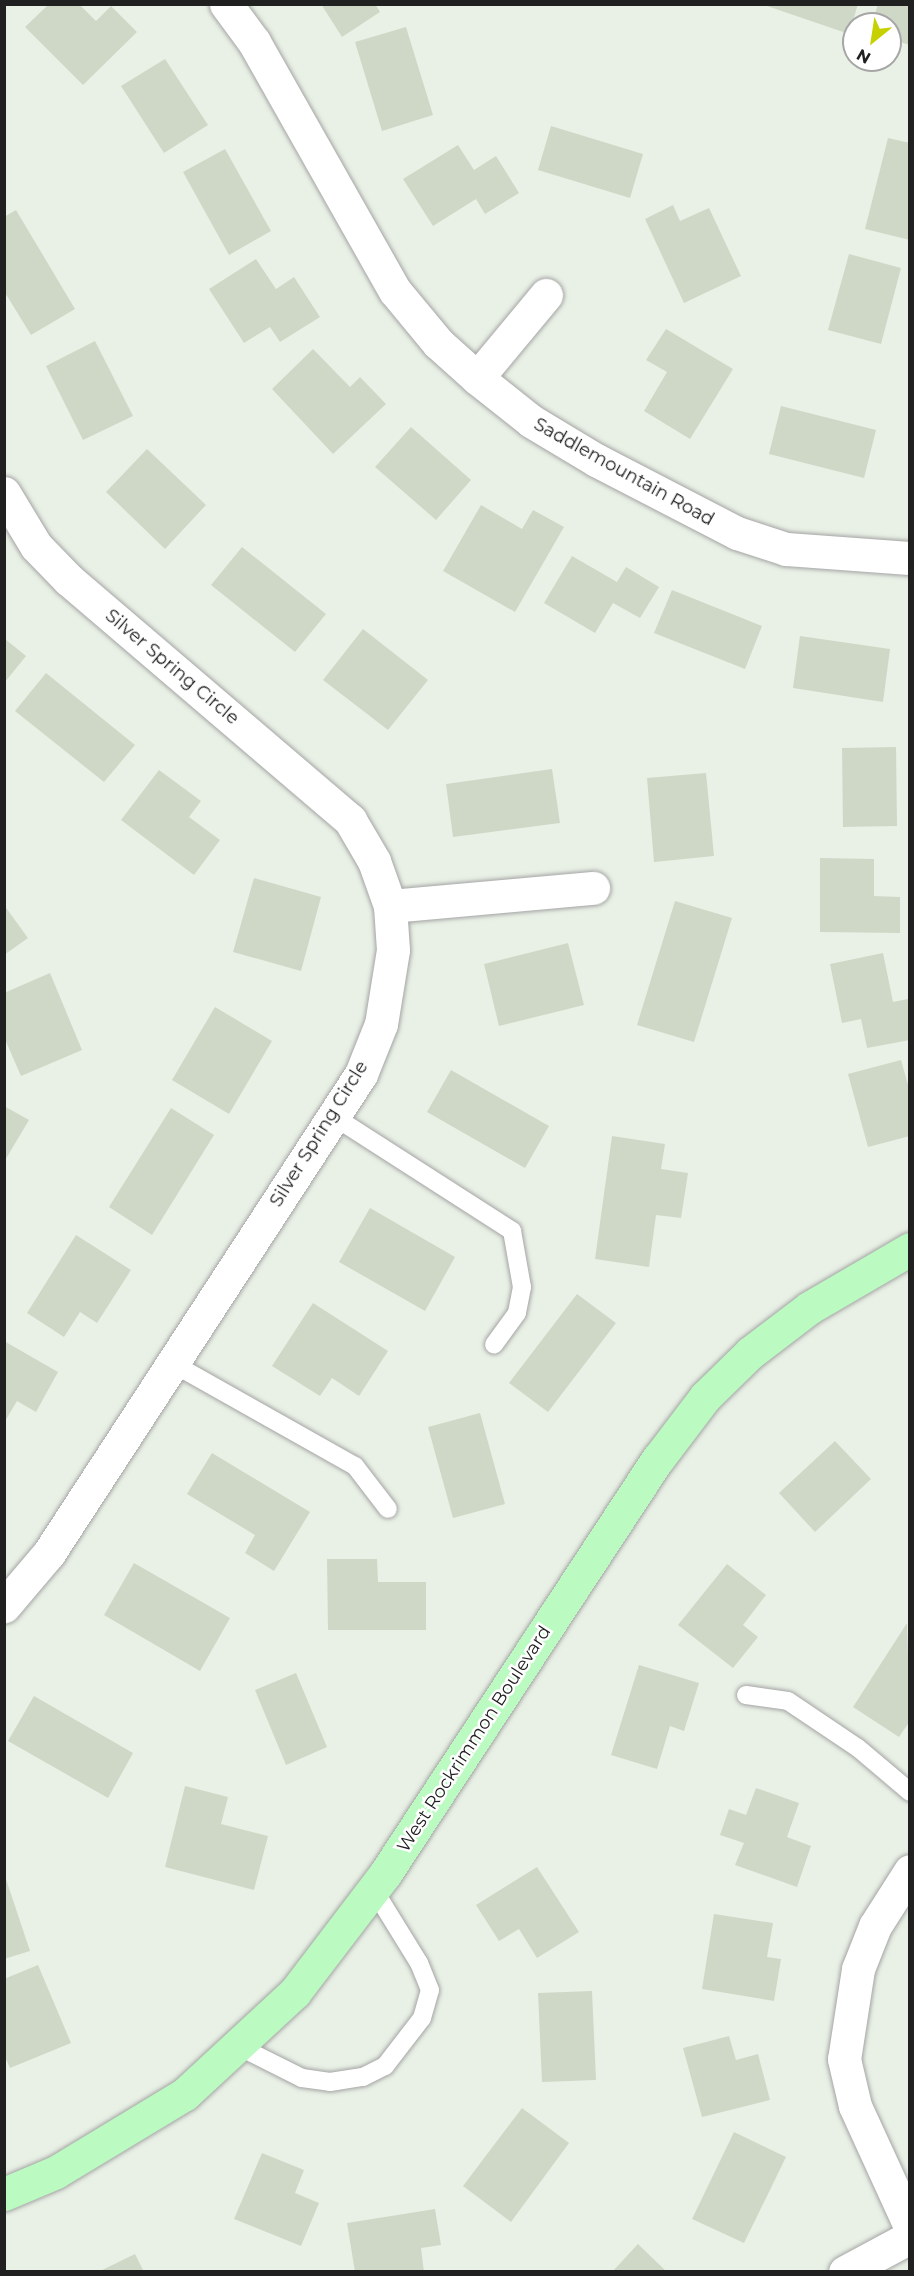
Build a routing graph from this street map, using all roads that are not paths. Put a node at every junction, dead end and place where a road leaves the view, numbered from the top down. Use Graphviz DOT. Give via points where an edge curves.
graph roads {
  1 [pos="226,4"];
  2 [pos="546,296"];
  3 [pos="477,378"];
  4 [pos="4,494"];
  5 [pos="909,558"];
  6 [pos="593,888"];
  7 [pos="390,906"];
  8 [pos="333,1116"];
  9 [pos="909,1249"];
  10 [pos="494,1345"];
  11 [pos="172,1363"];
  12 [pos="388,1509"];
  13 [pos="4,1605"];
  14 [pos="746,1695"];
  15 [pos="909,1792"];
  16 [pos="909,1871"];
  17 [pos="374,1890"];
  18 [pos="240,2046"];
  19 [pos="4,2194"];
  20 [pos="909,2226"];
  21 [pos="909,2237"];
  22 [pos="849,2271"];
  1 -- 3 [label="street, Saddlemountain Road" via="254,42 395,291 438,343"];
  2 -- 3 [label="street"];
  3 -- 5 [label="street, Saddlemountain Road" via="531,421 737,533 786,549"];
  4 -- 7 [label="street, Silver Spring Circle" via="36,546 69,580 350,820 374,861"];
  6 -- 7 [label="street"];
  7 -- 8 [label="street, Silver Spring Circle" via="391,986 381,1024 361,1074"];
  8 -- 10 [label="lane" via="512,1231 522,1287 517,1313"];
  8 -- 11 [label="street, Silver Spring Circle"];
  9 -- 17 [label="main road, West Rockrimmon Boulevard" via="809,1308 750,1353 705,1397 658,1459"];
  11 -- 12 [label="lane" via="355,1466"];
  11 -- 13 [label="street, Silver Spring Circle" via="49,1553"];
  14 -- 15 [label="lane" via="788,1701 858,1748"];
  16 -- 20 [label="street" via="875,1926 858,1970 844,2059 855,2106"];
  17 -- 18 [label="main road, West Rockrimmon Boulevard" via="295,1992"];
  17 -- 18 [label="lane" via="419,1963 430,1990 422,2018 385,2066 363,2077 330,2082 302,2078"];
  18 -- 19 [label="main road, West Rockrimmon Boulevard" via="185,2094 121,2136"];
  21 -- 22 [label="street"];
}
